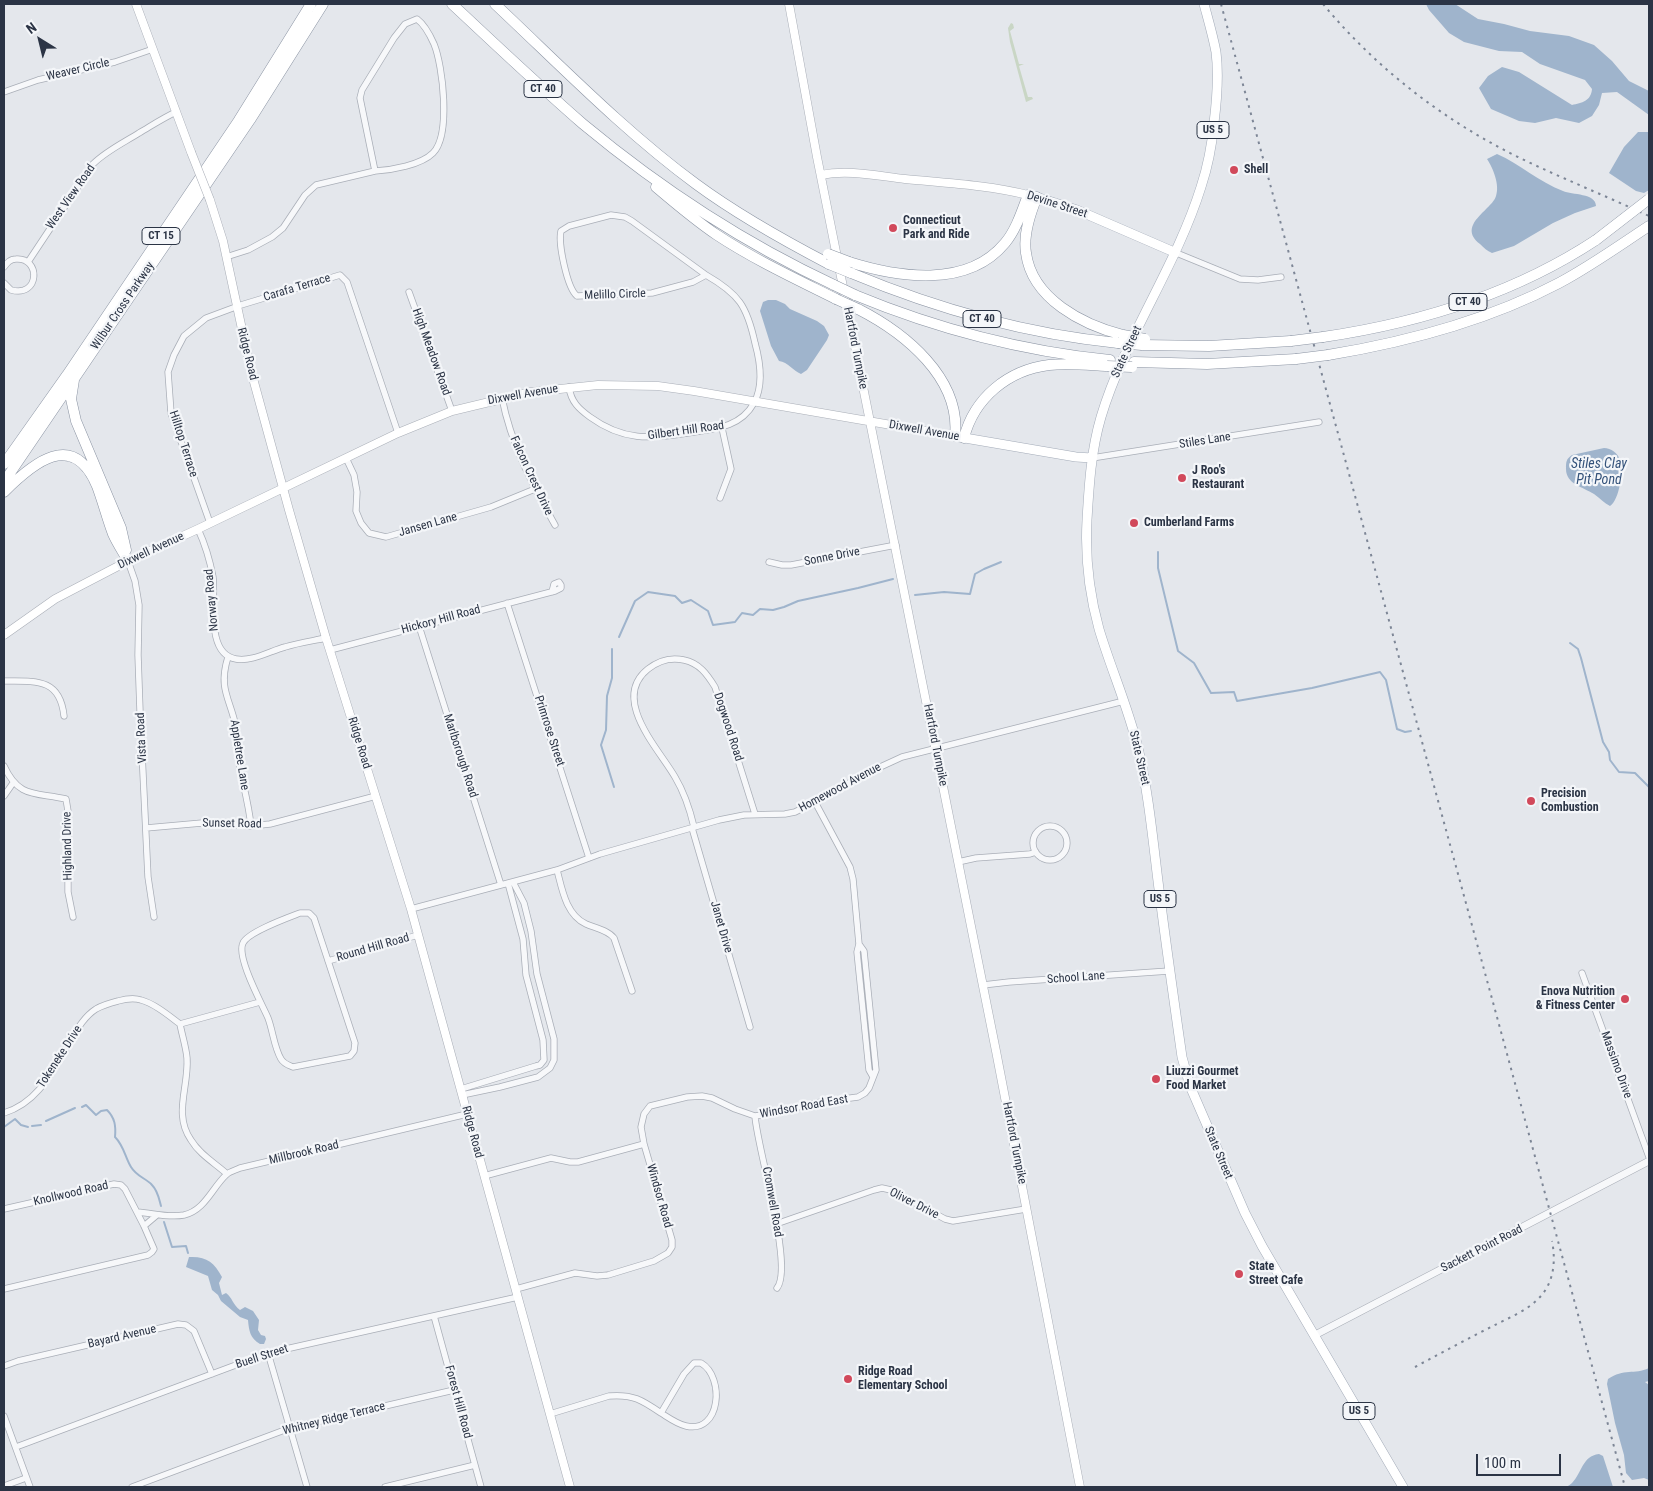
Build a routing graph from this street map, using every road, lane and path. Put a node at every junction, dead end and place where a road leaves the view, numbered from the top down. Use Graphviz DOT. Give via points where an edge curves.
graph roads {
  1 [pos="136,4"];
  2 [pos="311,4"];
  3 [pos="323,4"];
  4 [pos="452,4"];
  5 [pos="495,4"];
  6 [pos="789,4"];
  7 [pos="1204,4"];
  8 [pos="153,49"];
  9 [pos="4,92"];
  10 [pos="176,112"];
  11 [pos="639,168"];
  12 [pos="375,171"];
  13 [pos="821,175"];
  14 [pos="1032,196"];
  15 [pos="1649,199"];
  16 [pos="1649,226"];
  17 [pos="1174,252"];
  18 [pos="226,257"];
  19 [pos="828,259"];
  20 [pos="28,262"];
  21 [pos="4,267"];
  22 [pos="706,275"];
  23 [pos="1281,277"];
  24 [pos="4,283"];
  25 [pos="409,292"];
  26 [pos="236,307"];
  27 [pos="184,336"];
  28 [pos="1120,339"];
  29 [pos="1109,363"];
  30 [pos="74,377"];
  31 [pos="569,387"];
  32 [pos="502,398"];
  33 [pos="755,402"];
  34 [pos="452,411"];
  35 [pos="870,421"];
  36 [pos="1319,422"];
  37 [pos="722,428"];
  38 [pos="398,433"];
  39 [pos="960,437"];
  40 [pos="346,458"];
  41 [pos="1092,458"];
  42 [pos="4,464"];
  43 [pos="4,482"];
  44 [pos="284,488"];
  45 [pos="534,488"];
  46 [pos="4,492"];
  47 [pos="720,498"];
  48 [pos="210,523"];
  49 [pos="555,525"];
  50 [pos="198,529"];
  51 [pos="896,545"];
  52 [pos="128,561"];
  53 [pos="769,562"];
  54 [pos="552,592"];
  55 [pos="507,603"];
  56 [pos="419,626"];
  57 [pos="4,635"];
  58 [pos="326,638"];
  59 [pos="330,650"];
  60 [pos="228,657"];
  61 [pos="4,681"];
  62 [pos="1124,701"];
  63 [pos="64,716"];
  64 [pos="936,748"];
  65 [pos="4,766"];
  66 [pos="13,783"];
  67 [pos="4,796"];
  68 [pos="376,796"];
  69 [pos="815,802"];
  70 [pos="755,814"];
  71 [pos="251,826"];
  72 [pos="693,827"];
  73 [pos="146,828"];
  74 [pos="1036,852"];
  75 [pos="590,858"];
  76 [pos="958,862"];
  77 [pos="557,870"];
  78 [pos="511,883"];
  79 [pos="501,885"];
  80 [pos="411,910"];
  81 [pos="154,916"];
  82 [pos="73,917"];
  83 [pos="418,935"];
  84 [pos="328,961"];
  85 [pos="1169,971"];
  86 [pos="1582,973"];
  87 [pos="983,985"];
  88 [pos="632,991"];
  89 [pos="260,1002"];
  90 [pos="180,1024"];
  91 [pos="750,1027"];
  92 [pos="543,1062"];
  93 [pos="550,1068"];
  94 [pos="461,1092"];
  95 [pos="4,1114"];
  96 [pos="468,1114"];
  97 [pos="755,1116"];
  98 [pos="644,1144"];
  99 [pos="1649,1157"];
  100 [pos="1649,1161"];
  101 [pos="227,1174"];
  102 [pos="484,1176"];
  103 [pos="4,1209"];
  104 [pos="1026,1209"];
  105 [pos="137,1212"];
  106 [pos="157,1215"];
  107 [pos="776,1224"];
  108 [pos="144,1226"];
  109 [pos="4,1288"];
  110 [pos="777,1288"];
  111 [pos="517,1293"];
  112 [pos="434,1316"];
  113 [pos="1315,1335"];
  114 [pos="268,1353"];
  115 [pos="4,1366"];
  116 [pos="212,1374"];
  117 [pos="454,1390"];
  118 [pos="661,1413"];
  119 [pos="550,1414"];
  120 [pos="4,1416"];
  121 [pos="290,1428"];
  122 [pos="16,1448"];
  123 [pos="475,1465"];
  124 [pos="26,1478"];
  125 [pos="4,1486"];
  126 [pos="30,1487"];
  127 [pos="132,1487"];
  128 [pos="306,1487"];
  129 [pos="385,1487"];
  130 [pos="481,1487"];
  131 [pos="570,1487"];
  132 [pos="1080,1487"];
  133 [pos="1403,1487"];
  1 -- 8 [label="main road, Ridge Road"];
  2 -- 42 [label="highway, Wilbur Cross Parkway / CT 15" via="240,120"];
  3 -- 30 [label="highway, Wilbur Cross Parkway / CT 15" via="250,120"];
  4 -- 11 [label="highway, CT 40" via="572,114"];
  5 -- 19 [label="highway, CT 40" via="655,152 704,190 761,227"];
  6 -- 13 [label="main road, Hartford Turnpike"];
  7 -- 17 [label="main road, State Street / US 5" via="1215,50 1215,114 1203,181"];
  8 -- 9 [label="street, Weaver Circle"];
  8 -- 10 [label="main road, Ridge Road"];
  10 -- 18 [label="main road, Ridge Road, bridge" via="210,200"];
  10 -- 20 [label="street, West View Road" via="102,155 93,164"];
  11 -- 29 [label="highway, CT 40, bridge" via="734,232 855,295 926,322 991,340"];
  11 -- 39 [label="highway, bridge" via="656,187 715,233 779,271 878,320 919,352 945,388"];
  12 -- 12 [label="street" via="360,98 362,90 394,38 405,24 417,19 434,45 439,65 445,112 443,130 438,146 428,157 392,170"];
  12 -- 18 [label="street" via="316,185 305,194 283,228 272,237"];
  13 -- 14 [label="main road, Devine Street" via="836,172 858,174 978,186"];
  13 -- 35 [label="main road, Hartford Turnpike"];
  14 -- 17 [label="main road, Devine Street" via="1077,210"];
  14 -- 19 [label="highway, bridge" via="1005,242 990,257 972,267 949,273 912,275"];
  14 -- 28 [label="highway" via="1025,242 1026,257 1034,277 1051,298 1089,324"];
  15 -- 28 [label="highway, CT 40, bridge" via="1596,240 1533,276 1474,300 1396,323 1323,337 1224,346 1176,346 1164,341"];
  16 -- 29 [label="highway, CT 40, bridge" via="1552,287 1485,316 1406,339 1296,359 1232,364"];
  17 -- 23 [label="street, Devine Street" via="1240,279"];
  17 -- 41 [label="main road, State Street / US 5" via="1113,382 1098,426"];
  18 -- 26 [label="main road, Ridge Road"];
  19 -- 28 [label="highway, CT 40, bridge" via="851,274 979,318 1057,335"];
  20 -- 21 [label="street" via="13,259"];
  20 -- 24 [label="street" via="34,273 30,286 16,291"];
  22 -- 22 [label="street, Melillo Circle" via="625,217 611,215 561,231 568,281 577,296 652,293"];
  22 -- 33 [label="street, Melillo Circle" via="739,299 748,316 760,365"];
  25 -- 34 [label="street, High Meadow Road"];
  26 -- 27 [label="street, Carafa Terrace" via="206,318"];
  26 -- 38 [label="street, Carafa Terrace" via="340,275 347,282"];
  26 -- 44 [label="main road, Ridge Road"];
  27 -- 48 [label="street, Hilltop Terrace" via="168,372 171,412"];
  29 -- 39 [label="highway" via="1049,365 1019,374 997,386 981,402"];
  30 -- 43 [label="highway, Wilbur Cross Parkway / CT 15"];
  30 -- 52 [label="highway" via="72,399 76,421 122,528"];
  31 -- 32 [label="main road, Dixwell Avenue"];
  31 -- 33 [label="main road, Dixwell Avenue" via="658,386"];
  31 -- 37 [label="street, Gilbert Hill Road" via="572,400 589,417 611,430 631,436 658,438"];
  32 -- 34 [label="main road, Dixwell Avenue"];
  32 -- 45 [label="street, Falcon Crest Drive" via="517,451"];
  33 -- 35 [label="main road, Dixwell Avenue"];
  33 -- 37 [label="street, Gilbert Hill Road" via="744,417"];
  34 -- 38 [label="main road, Dixwell Avenue"];
  35 -- 39 [label="main road, Dixwell Avenue"];
  35 -- 51 [label="main road, Hartford Turnpike"];
  36 -- 41 [label="street, Stiles Lane"];
  37 -- 47 [label="street" via="731,469"];
  38 -- 40 [label="main road, Dixwell Avenue"];
  39 -- 41 [label="main road, Dixwell Avenue"];
  40 -- 44 [label="main road, Dixwell Avenue"];
  40 -- 45 [label="street, Jansen Lane" via="354,475 356,511 361,523 369,533 386,537 491,508"];
  41 -- 62 [label="main road, State Street / US 5" via="1086,534 1090,591 1102,639"];
  44 -- 48 [label="main road, Dixwell Avenue"];
  44 -- 58 [label="main road, Ridge Road"];
  45 -- 49 [label="street, Falcon Crest Drive"];
  46 -- 52 [label="highway" via="43,459 58,455 82,463 96,485 114,535"];
  48 -- 50 [label="main road, Dixwell Avenue"];
  50 -- 52 [label="main road, Dixwell Avenue"];
  50 -- 60 [label="street, Norway Road" via="213,577 215,635"];
  51 -- 53 [label="street, Sonne Drive" via="792,565"];
  51 -- 64 [label="main road, Hartford Turnpike"];
  52 -- 57 [label="main road, Dixwell Avenue" via="62,595"];
  52 -- 73 [label="street, Vista Road" via="139,605 138,655"];
  54 -- 55 [label="street, Hickory Hill Road"];
  55 -- 56 [label="street, Hickory Hill Road"];
  55 -- 75 [label="street, Primrose Street"];
  56 -- 59 [label="street, Hickory Hill Road"];
  56 -- 79 [label="street, Marlborough Road"];
  58 -- 59 [label="main road, Ridge Road"];
  58 -- 60 [label="street" via="285,646 246,659"];
  59 -- 68 [label="main road, Ridge Road"];
  60 -- 71 [label="street, Appletree Lane" via="223,682 236,728"];
  61 -- 63 [label="street" via="49,686 61,698"];
  62 -- 64 [label="street, Homewood Avenue"];
  62 -- 85 [label="main road, State Street / US 5" via="1138,748 1148,802"];
  64 -- 69 [label="street, Homewood Avenue" via="882,765"];
  64 -- 76 [label="main road, Hartford Turnpike"];
  65 -- 66 [label="street"];
  66 -- 67 [label="street"];
  66 -- 82 [label="street, Highland Drive" via="32,794 66,799 68,892"];
  68 -- 71 [label="street, Sunset Road"];
  68 -- 80 [label="main road, Ridge Road"];
  69 -- 70 [label="street, Homewood Avenue" via="785,814"];
  69 -- 97 [label="street, Windsor Road East" via="850,867 853,879 864,1026 869,1070 873,1077 869,1088 858,1097"];
  70 -- 72 [label="street, Homewood Avenue"];
  70 -- 72 [label="street, Dogwood Road" via="715,686 692,662 674,658 664,660 653,664 640,678 634,693 636,711 642,727 676,779"];
  71 -- 73 [label="street, Sunset Road" via="202,823"];
  72 -- 75 [label="street, Homewood Avenue"];
  72 -- 91 [label="street, Janet Drive"];
  73 -- 81 [label="street, Vista Road"];
  74 -- 74 [label="street" via="1050,860 1060,856 1067,842 1063,832 1054,826 1043,827 1033,841"];
  74 -- 76 [label="street"];
  75 -- 77 [label="street, Homewood Avenue"];
  76 -- 87 [label="main road, Hartford Turnpike"];
  77 -- 78 [label="street, Homewood Avenue"];
  77 -- 88 [label="street" via="564,896 575,916 614,938"];
  78 -- 79 [label="street, Homewood Avenue"];
  78 -- 92 [label="street" via="523,939 526,975 543,1040"];
  78 -- 93 [label="street" via="526,910 534,942 537,974 554,1039 555,1054"];
  79 -- 80 [label="street, Homewood Avenue"];
  80 -- 83 [label="main road, Ridge Road"];
  83 -- 84 [label="street, Round Hill Road"];
  83 -- 94 [label="main road, Ridge Road"];
  84 -- 89 [label="street, Round Hill Road" via="314,918 309,913 292,916 247,938 242,951"];
  84 -- 89 [label="street, Round Hill Road" via="355,1043 350,1056 293,1067 285,1064"];
  85 -- 87 [label="street, School Lane"];
  85 -- 113 [label="main road, State Street / US 5" via="1182,1057 1190,1086 1245,1213"];
  86 -- 99 [label="street, Massimo Drive"];
  87 -- 104 [label="main road, Hartford Turnpike"];
  89 -- 90 [label="street"];
  90 -- 95 [label="street, Tokeneke Drive" via="139,999 126,998 108,1003 95,1010 79,1026 37,1092 25,1104"];
  90 -- 101 [label="street" via="187,1059 182,1094 183,1120 197,1148"];
  92 -- 93 [label="street"];
  92 -- 94 [label="street"];
  93 -- 94 [label="street" via="538,1077 500,1087"];
  94 -- 96 [label="main road, Ridge Road"];
  96 -- 101 [label="street, Millbrook Road" via="240,1168"];
  96 -- 102 [label="main road, Ridge Road"];
  97 -- 98 [label="street, Windsor Road East" via="707,1096 653,1104 641,1121"];
  97 -- 107 [label="street, Cromwell Road"];
  98 -- 102 [label="street" via="578,1162 551,1158"];
  98 -- 111 [label="street, Windsor Road" via="672,1240 668,1253 608,1275 575,1274"];
  100 -- 113 [label="street, Sackett Point Road"];
  101 -- 106 [label="street" via="195,1210 185,1214"];
  102 -- 111 [label="main road, Ridge Road"];
  103 -- 105 [label="street, Knollwood Road" via="114,1184 125,1188"];
  104 -- 107 [label="street, Oliver Drive" via="953,1221 882,1188"];
  104 -- 132 [label="main road, Hartford Turnpike"];
  105 -- 106 [label="street"];
  105 -- 108 [label="street, Knollwood Road"];
  106 -- 108 [label="street"];
  107 -- 110 [label="street, Cromwell Road" via="783,1267 781,1284"];
  108 -- 109 [label="street" via="154,1249 148,1255"];
  111 -- 112 [label="street, Buell Street"];
  111 -- 119 [label="main road, Ridge Road"];
  112 -- 114 [label="street, Buell Street"];
  112 -- 117 [label="street, Forest Hill Road"];
  113 -- 133 [label="main road, State Street / US 5"];
  114 -- 116 [label="street, Buell Street"];
  114 -- 121 [label="street"];
  115 -- 116 [label="street, Bayard Avenue" via="178,1324 194,1330"];
  116 -- 122 [label="street, Buell Street"];
  117 -- 121 [label="street, Whitney Ridge Terrace"];
  117 -- 123 [label="street, Forest Hill Road"];
  118 -- 118 [label="street" via="692,1365 698,1362 707,1368 716,1396 708,1420 698,1426 686,1426"];
  118 -- 119 [label="street" via="639,1398 618,1395"];
  119 -- 131 [label="main road, Ridge Road"];
  120 -- 122 [label="street"];
  121 -- 127 [label="street, Whitney Ridge Terrace"];
  121 -- 128 [label="street"];
  122 -- 124 [label="street"];
  123 -- 129 [label="street"];
  123 -- 130 [label="street, Forest Hill Road"];
  124 -- 125 [label="street"];
  124 -- 126 [label="street"];
}
